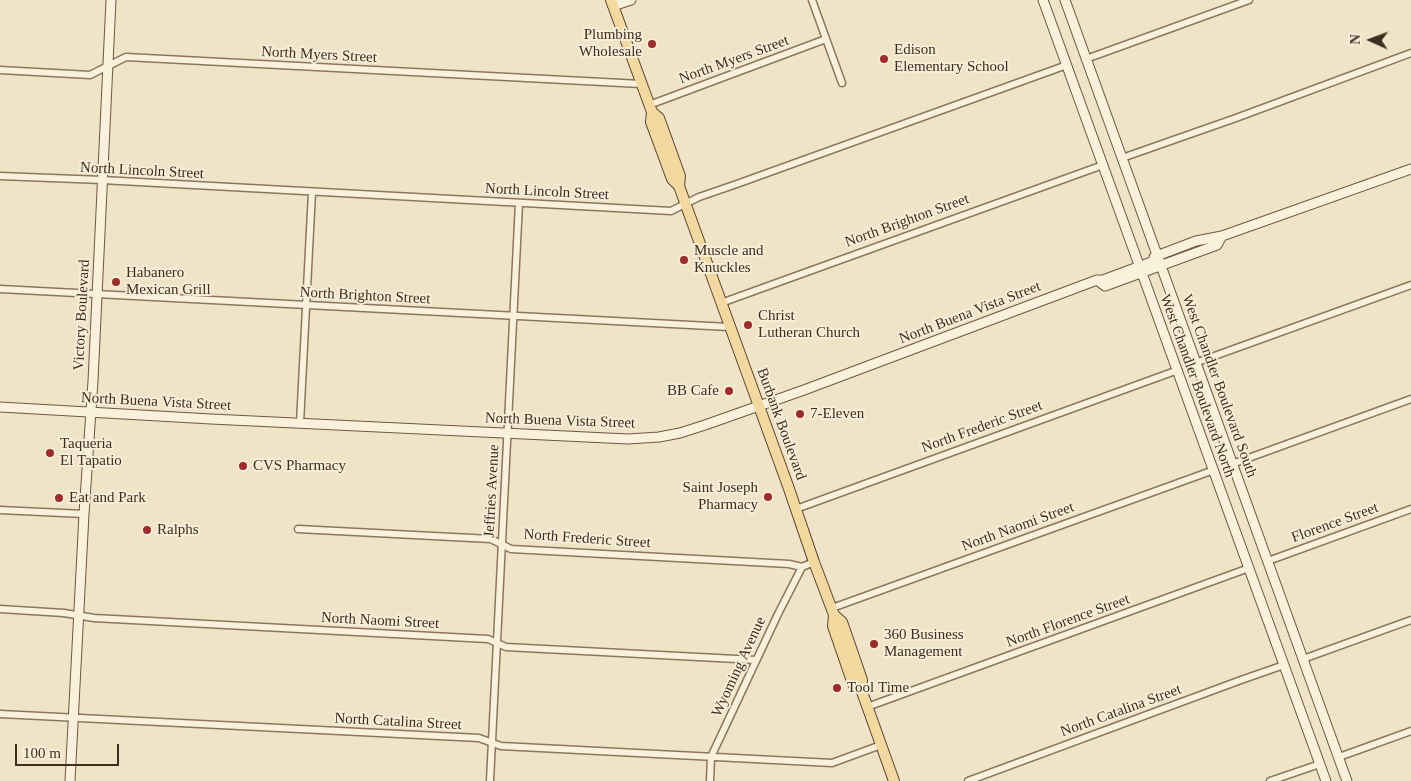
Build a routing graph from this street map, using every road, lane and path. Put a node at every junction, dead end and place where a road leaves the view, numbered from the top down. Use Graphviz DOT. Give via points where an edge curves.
graph roads {
  1 [pos="111,0"];
  2 [pos="631,0"];
  3 [pos="812,0"];
  4 [pos="1043,0"];
  5 [pos="1065,0"];
  6 [pos="1249,0"];
  7 [pos="612,3"];
  8 [pos="826,39"];
  9 [pos="1411,53"];
  10 [pos="1086,60"];
  11 [pos="1066,64"];
  12 [pos="108,67"];
  13 [pos="0,70"];
  14 [pos="842,83"];
  15 [pos="642,84"];
  16 [pos="651,108"];
  17 [pos="1122,158"];
  18 [pos="1103,164"];
  19 [pos="1411,169"];
  20 [pos="0,176"];
  21 [pos="102,180"];
  22 [pos="312,192"];
  23 [pos="519,203"];
  24 [pos="685,204"];
  25 [pos="1159,261"];
  26 [pos="1139,267"];
  27 [pos="1411,284"];
  28 [pos="0,289"];
  29 [pos="97,294"];
  30 [pos="721,303"];
  31 [pos="306,306"];
  32 [pos="514,316"];
  33 [pos="729,327"];
  34 [pos="1196,363"];
  35 [pos="1178,370"];
  36 [pos="1411,399"];
  37 [pos="758,405"];
  38 [pos="0,407"];
  39 [pos="91,412"];
  40 [pos="300,423"];
  41 [pos="508,433"];
  42 [pos="1232,464"];
  43 [pos="1214,470"];
  44 [pos="796,509"];
  45 [pos="1411,509"];
  46 [pos="0,510"];
  47 [pos="84,514"];
  48 [pos="298,529"];
  49 [pos="501,544"];
  50 [pos="1268,561"];
  51 [pos="814,562"];
  52 [pos="802,567"];
  53 [pos="1249,568"];
  54 [pos="0,609"];
  55 [pos="833,612"];
  56 [pos="79,615"];
  57 [pos="1411,620"];
  58 [pos="497,642"];
  59 [pos="1303,659"];
  60 [pos="756,660"];
  61 [pos="1284,665"];
  62 [pos="867,707"];
  63 [pos="0,714"];
  64 [pos="74,717"];
  65 [pos="1411,731"];
  66 [pos="491,742"];
  67 [pos="881,745"];
  68 [pos="711,757"];
  69 [pos="1339,757"];
  70 [pos="1320,764"];
  71 [pos="70,781"];
  72 [pos="490,781"];
  73 [pos="710,781"];
  74 [pos="894,781"];
  75 [pos="968,781"];
  76 [pos="1270,781"];
  77 [pos="1326,781"];
  78 [pos="1347,781"];
  1 -- 12 [label="main road, Victory Boulevard"];
  2 -- 7 [label="main road"];
  3 -- 8 [label="street"];
  4 -- 11 [label="main road, West Chandler Boulevard North"];
  5 -- 10 [label="main road, West Chandler Boulevard South"];
  6 -- 10 [label="street"];
  7 -- 15 [label="main road, Burbank Boulevard"];
  8 -- 14 [label="street"];
  8 -- 16 [label="street, North Myers Street"];
  9 -- 17 [label="street"];
  10 -- 17 [label="main road, West Chandler Boulevard South"];
  11 -- 18 [label="main road, West Chandler Boulevard North"];
  11 -- 24 [label="street, North Lincoln Street"];
  12 -- 13 [label="street, North Myers Street" via="90,75"];
  12 -- 15 [label="street, North Myers Street" via="126,57"];
  12 -- 21 [label="main road, Victory Boulevard"];
  15 -- 16 [label="main road, Burbank Boulevard"];
  16 -- 24 [label="main road, Burbank Boulevard" via="651,122"];
  17 -- 25 [label="main road, West Chandler Boulevard South"];
  18 -- 26 [label="main road, West Chandler Boulevard North"];
  18 -- 30 [label="street, North Brighton Street"];
  19 -- 25 [label="main road, North Buena Vista Street" via="1219,237 1217,245"];
  20 -- 21 [label="street, North Lincoln Street"];
  21 -- 22 [label="street, North Lincoln Street"];
  21 -- 29 [label="main road, Victory Boulevard"];
  22 -- 23 [label="street, North Lincoln Street"];
  22 -- 31 [label="street"];
  23 -- 24 [label="street, North Lincoln Street" via="671,210"];
  23 -- 32 [label="street, Jeffries Avenue"];
  24 -- 30 [label="main road, Burbank Boulevard"];
  25 -- 26 [label="main road, North Buena Vista Street"];
  25 -- 34 [label="main road, West Chandler Boulevard South"];
  26 -- 35 [label="main road, West Chandler Boulevard North"];
  26 -- 37 [label="main road, North Buena Vista Street" via="1099,276 1095,281"];
  27 -- 34 [label="street"];
  28 -- 29 [label="street, North Brighton Street"];
  29 -- 31 [label="street, North Brighton Street"];
  29 -- 39 [label="main road, Victory Boulevard"];
  30 -- 33 [label="main road, Burbank Boulevard"];
  31 -- 32 [label="street, North Brighton Street"];
  31 -- 40 [label="street"];
  32 -- 33 [label="street, North Brighton Street"];
  32 -- 41 [label="street, Jeffries Avenue"];
  33 -- 37 [label="main road, Burbank Boulevard"];
  34 -- 42 [label="main road, West Chandler Boulevard South"];
  35 -- 43 [label="main road, West Chandler Boulevard North"];
  35 -- 44 [label="street, North Frederic Street"];
  36 -- 42 [label="street"];
  37 -- 41 [label="main road, North Buena Vista Street" via="704,426 659,437 628,439"];
  37 -- 44 [label="main road, Burbank Boulevard"];
  38 -- 39 [label="main road, North Buena Vista Street"];
  39 -- 40 [label="main road, North Buena Vista Street"];
  39 -- 47 [label="main road, Victory Boulevard"];
  40 -- 41 [label="main road, North Buena Vista Street"];
  41 -- 49 [label="street, Jeffries Avenue"];
  42 -- 50 [label="main road, West Chandler Boulevard South"];
  43 -- 53 [label="main road, West Chandler Boulevard North"];
  43 -- 55 [label="street, North Naomi Street"];
  44 -- 51 [label="main road, Burbank Boulevard"];
  45 -- 50 [label="street, Florence Street"];
  46 -- 47 [label="street"];
  47 -- 56 [label="main road, Victory Boulevard"];
  48 -- 49 [label="street, North Frederic Street" via="491,539"];
  49 -- 52 [label="street, North Frederic Street" via="512,549"];
  49 -- 58 [label="street, Jeffries Avenue"];
  50 -- 59 [label="main road, West Chandler Boulevard South"];
  51 -- 52 [label="street"];
  51 -- 55 [label="main road, Burbank Boulevard"];
  52 -- 60 [label="street, Wyoming Avenue"];
  53 -- 61 [label="main road, West Chandler Boulevard North"];
  53 -- 62 [label="street, North Florence Street"];
  54 -- 56 [label="street, North Naomi Street"];
  55 -- 62 [label="main road, Burbank Boulevard" via="833,626 854,684 861,689"];
  56 -- 58 [label="street, North Naomi Street"];
  56 -- 64 [label="main road, Victory Boulevard"];
  57 -- 59 [label="street"];
  58 -- 60 [label="street, North Naomi Street" via="506,647"];
  58 -- 66 [label="street, Jeffries Avenue"];
  59 -- 69 [label="main road, West Chandler Boulevard South"];
  60 -- 68 [label="street, Wyoming Avenue"];
  61 -- 70 [label="main road, West Chandler Boulevard North"];
  61 -- 75 [label="street, North Catalina Street"];
  62 -- 67 [label="main road, Burbank Boulevard"];
  63 -- 64 [label="street, North Catalina Street"];
  64 -- 66 [label="street, North Catalina Street" via="479,738"];
  64 -- 71 [label="main road, Victory Boulevard"];
  65 -- 69 [label="street"];
  66 -- 68 [label="street, North Catalina Street" via="501,746"];
  66 -- 72 [label="street, Jeffries Avenue"];
  67 -- 68 [label="street, North Catalina Street" via="832,763"];
  67 -- 74 [label="main road, Burbank Boulevard"];
  68 -- 73 [label="street, Wyoming Avenue"];
  69 -- 78 [label="main road, West Chandler Boulevard South"];
  70 -- 76 [label="street"];
  70 -- 77 [label="main road, West Chandler Boulevard North"];
}
